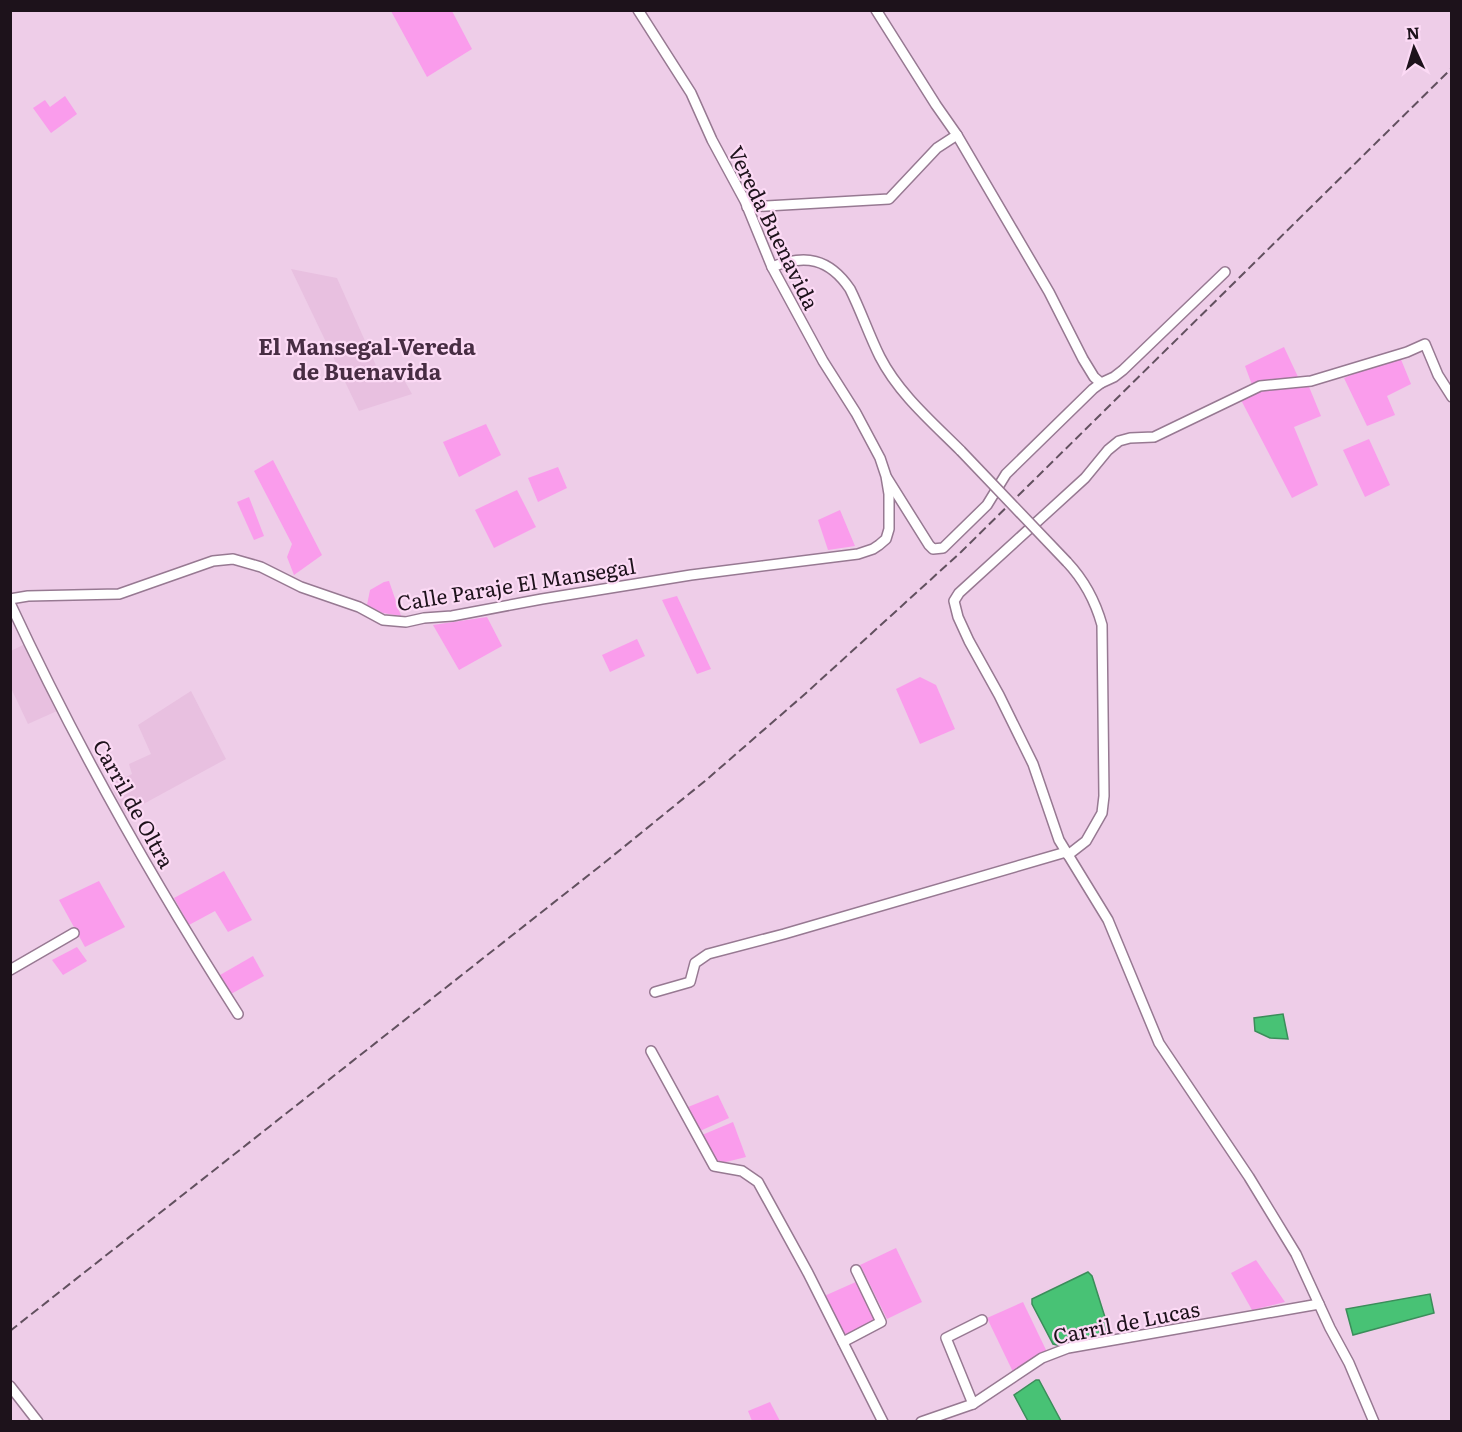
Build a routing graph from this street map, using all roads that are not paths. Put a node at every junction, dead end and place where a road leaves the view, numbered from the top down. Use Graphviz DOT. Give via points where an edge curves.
graph roads {
  1 [pos="638,10"];
  2 [pos="876,10"];
  3 [pos="957,135"];
  4 [pos="747,207"];
  5 [pos="772,267"];
  6 [pos="1225,272"];
  7 [pos="1101,384"];
  8 [pos="1452,397"];
  9 [pos="886,476"];
  10 [pos="10,601"];
  11 [pos="1067,853"];
  12 [pos="74,933"];
  13 [pos="10,970"];
  14 [pos="655,992"];
  15 [pos="238,1014"];
  16 [pos="651,1051"];
  17 [pos="856,1270"];
  18 [pos="1319,1304"];
  19 [pos="982,1320"];
  20 [pos="843,1342"];
  21 [pos="10,1386"];
  22 [pos="973,1404"];
  23 [pos="38,1422"];
  24 [pos="883,1422"];
  25 [pos="921,1422"];
  26 [pos="1374,1422"];
  1 -- 4 [label="street, Vereda Buenavida" via="691,93"];
  2 -- 3 [label="street"];
  3 -- 4 [label="street" via="937,148 889,199"];
  3 -- 7 [label="street" via="1049,292 1083,359"];
  4 -- 5 [label="street, Vereda Buenavida"];
  5 -- 9 [label="street, Vereda Buenavida" via="856,413"];
  5 -- 11 [label="street, bridge" via="790,260 810,259 844,279 896,381 1082,578 1098,609 1102,625 1102,813 1086,841"];
  6 -- 7 [label="street" via="1123,370"];
  7 -- 9 [label="street" via="1006,474 987,505 943,548 933,549 929,545"];
  8 -- 11 [label="street" via="1425,344 1311,381 1260,386 1154,437 1119,441 1085,478 959,593 954,601 958,617 1033,764"];
  9 -- 10 [label="street, Calle Paraje El Mansegal" via="886,539 858,554 691,575 452,616 406,622 383,620 261,567 233,559 213,561 120,594 28,596"];
  10 -- 15 [label="street, Carril de Oltra" via="92,764"];
  11 -- 14 [label="street" via="708,954 695,963 690,982"];
  11 -- 18 [label="street" via="1107,920 1159,1043 1268,1208 1303,1267"];
  12 -- 13 [label="street"];
  16 -- 20 [label="street" via="708,1159 714,1166 742,1172 758,1182"];
  17 -- 20 [label="street" via="881,1322"];
  18 -- 22 [label="street, Carril de Lucas" via="1068,1348 1042,1358"];
  18 -- 26 [label="street"];
  19 -- 22 [label="street" via="946,1338"];
  20 -- 24 [label="street"];
  21 -- 23 [label="street"];
  22 -- 25 [label="street, Carril de Lucas"];
}
